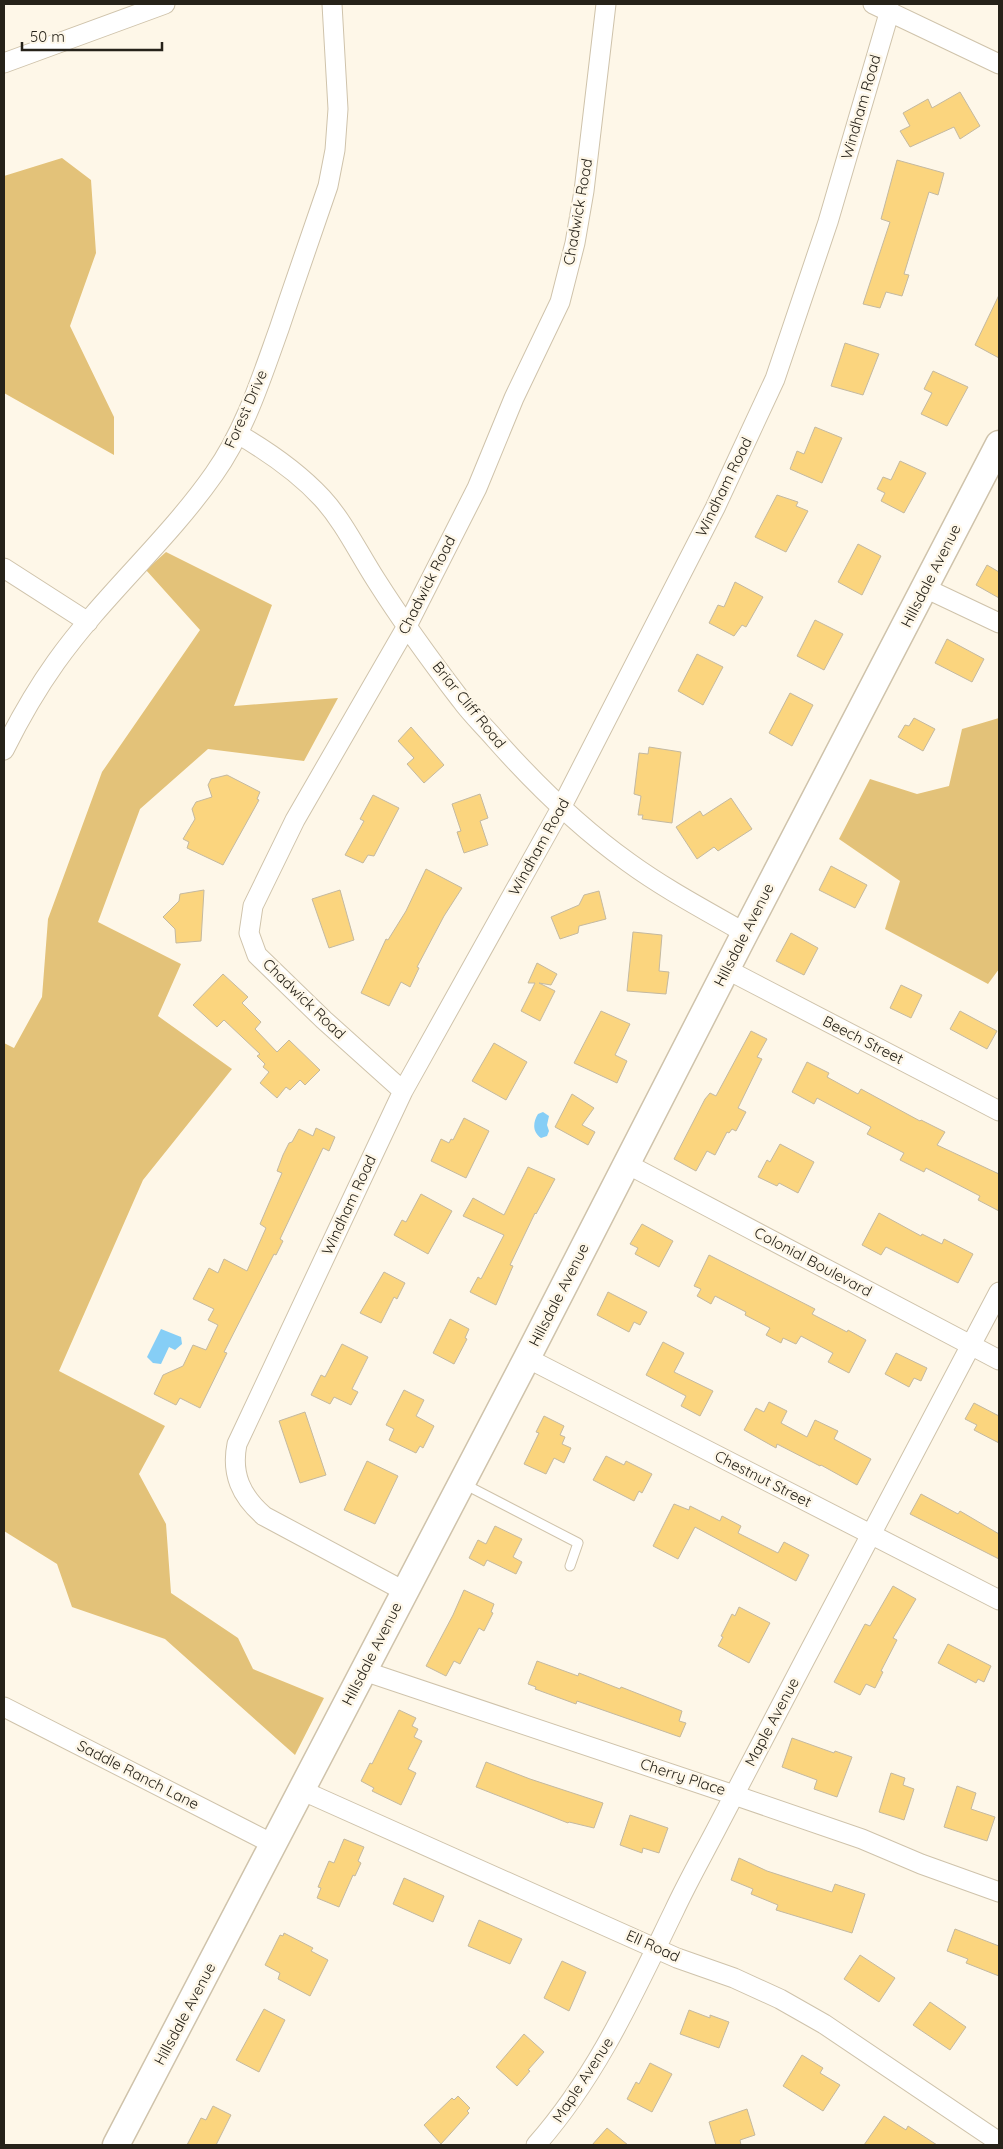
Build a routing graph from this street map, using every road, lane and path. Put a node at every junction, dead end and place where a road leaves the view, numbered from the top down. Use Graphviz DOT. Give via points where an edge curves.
graph roads {
  1 [pos="165,4"];
  2 [pos="332,4"];
  3 [pos="606,4"];
  4 [pos="881,7"];
  5 [pos="4,62"];
  6 [pos="999,64"];
  7 [pos="238,434"];
  8 [pos="999,444"];
  9 [pos="4,568"];
  10 [pos="925,588"];
  11 [pos="88,622"];
  12 [pos="999,623"];
  13 [pos="407,626"];
  14 [pos="4,750"];
  15 [pos="561,808"];
  16 [pos="745,933"];
  17 [pos="726,969"];
  18 [pos="403,1091"];
  19 [pos="999,1111"];
  20 [pos="626,1164"];
  21 [pos="999,1292"];
  22 [pos="972,1345"];
  23 [pos="527,1358"];
  24 [pos="999,1360"];
  25 [pos="461,1483"];
  26 [pos="872,1534"];
  27 [pos="570,1566"];
  28 [pos="404,1591"];
  29 [pos="999,1600"];
  30 [pos="364,1671"];
  31 [pos="4,1707"];
  32 [pos="301,1790"];
  33 [pos="734,1794"];
  34 [pos="273,1844"];
  35 [pos="999,1892"];
  36 [pos="656,1948"];
  37 [pos="989,2141"];
  38 [pos="116,2145"];
  39 [pos="536,2145"];
  1 -- 5 [label="street"];
  2 -- 7 [label="street, Forest Drive" via="338,109 328,186 255,398"];
  3 -- 13 [label="street, Chadwick Road" via="584,191 560,302 514,398 477,488"];
  4 -- 6 [label="street"];
  4 -- 15 [label="street, Windham Road" via="828,222 775,379 715,508"];
  7 -- 11 [label="street, Forest Drive" via="185,512"];
  7 -- 13 [label="street, Briar Cliff Road" via="274,455 322,498"];
  8 -- 10 [label="street, Hillsdale Avenue"];
  9 -- 11 [label="street"];
  10 -- 12 [label="street"];
  10 -- 16 [label="street, Hillsdale Avenue"];
  11 -- 14 [label="street, Forest Drive" via="56,661"];
  13 -- 15 [label="street, Briar Cliff Road" via="462,701"];
  13 -- 18 [label="street, Chadwick Road" via="295,820 253,906 249,933 257,955"];
  15 -- 16 [label="street, Briar Cliff Road" via="628,862"];
  15 -- 18 [label="street, Windham Road"];
  16 -- 17 [label="street, Hillsdale Avenue"];
  17 -- 19 [label="street, Beech Street"];
  17 -- 20 [label="street, Hillsdale Avenue"];
  18 -- 28 [label="street, Windham Road" via="237,1444 235,1472 240,1490 264,1516"];
  20 -- 22 [label="street, Colonial Boulevard"];
  20 -- 23 [label="street, Hillsdale Avenue"];
  21 -- 22 [label="street, Maple Avenue"];
  22 -- 24 [label="street, Colonial Boulevard"];
  22 -- 26 [label="street, Maple Avenue"];
  23 -- 25 [label="street, Hillsdale Avenue"];
  23 -- 26 [label="street, Chestnut Street"];
  25 -- 27 [label="lane" via="578,1543"];
  25 -- 28 [label="street, Hillsdale Avenue"];
  26 -- 29 [label="street, Chestnut Street"];
  26 -- 33 [label="street, Maple Avenue"];
  28 -- 30 [label="street, Hillsdale Avenue"];
  30 -- 32 [label="street, Hillsdale Avenue"];
  30 -- 33 [label="street, Cherry Place"];
  31 -- 34 [label="street, Saddle Ranch Lane"];
  32 -- 34 [label="street, Hillsdale Avenue"];
  32 -- 36 [label="street, Ell Road"];
  33 -- 35 [label="street, Cherry Place"];
  33 -- 36 [label="street, Maple Avenue"];
  34 -- 38 [label="street, Hillsdale Avenue"];
  36 -- 37 [label="street, Ell Road" via="734,1978 824,2024"];
  36 -- 39 [label="street, Maple Avenue" via="611,2039 584,2084"];
}
